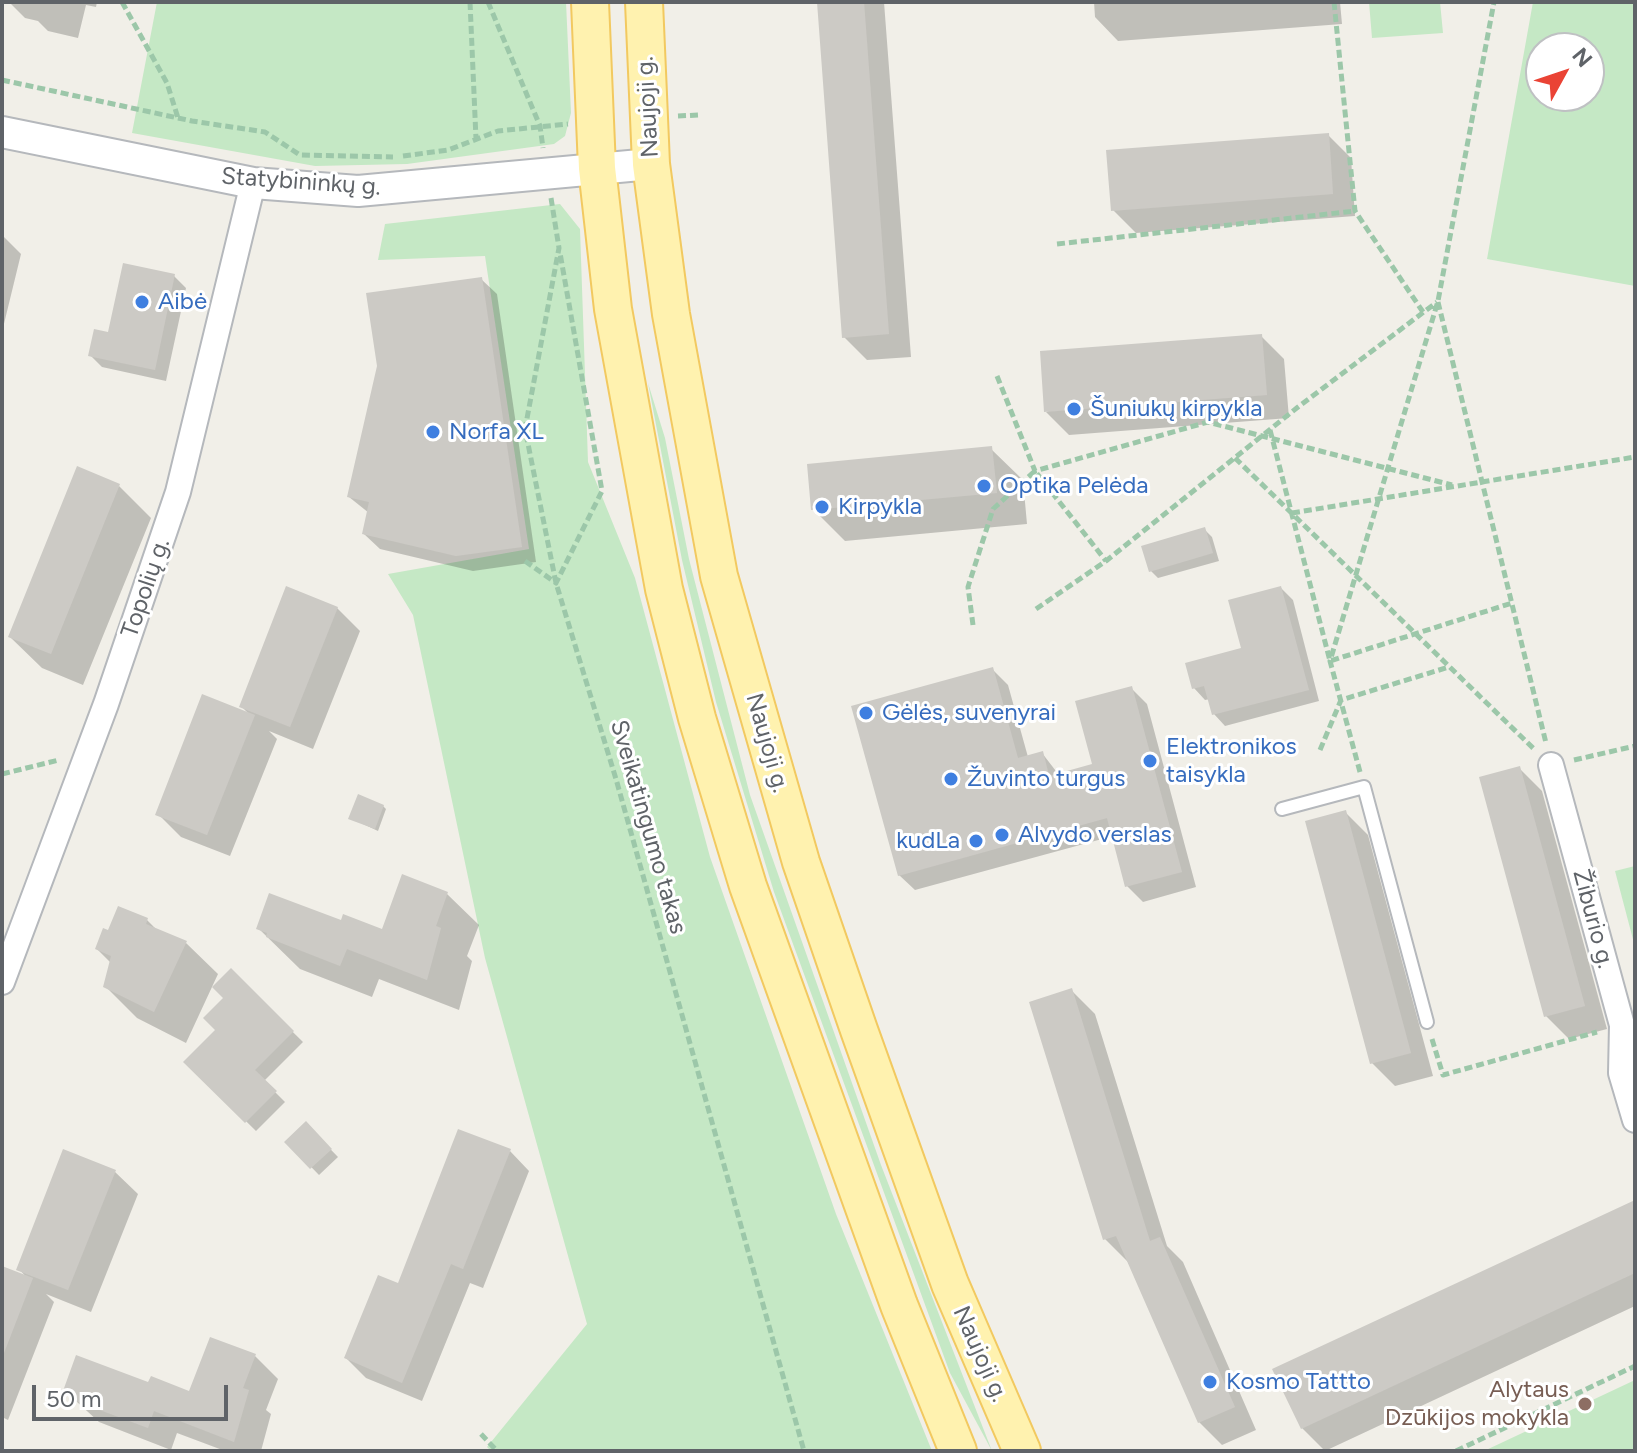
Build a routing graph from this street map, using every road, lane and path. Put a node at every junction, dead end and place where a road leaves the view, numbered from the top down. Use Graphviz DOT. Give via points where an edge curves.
graph roads {
  1 [pos="122,2"];
  2 [pos="470,2"];
  3 [pos="488,2"];
  4 [pos="590,2"];
  5 [pos="644,2"];
  6 [pos="1334,2"];
  7 [pos="1494,2"];
  8 [pos="2,80"];
  9 [pos="178,118"];
  10 [pos="2,132"];
  11 [pos="476,139"];
  12 [pos="651,164"];
  13 [pos="597,168"];
  14 [pos="253,183"];
  15 [pos="552,207"];
  16 [pos="1355,211"];
  17 [pos="1057,244"];
  18 [pos="559,248"];
  19 [pos="1438,301"];
  20 [pos="1423,312"];
  21 [pos="997,376"];
  22 [pos="1270,430"];
  23 [pos="1262,436"];
  24 [pos="1273,439"];
  25 [pos="1635,457"];
  26 [pos="1235,458"];
  27 [pos="1387,469"];
  28 [pos="1035,471"];
  29 [pos="1482,480"];
  30 [pos="1452,485"];
  31 [pos="1378,499"];
  32 [pos="1291,514"];
  33 [pos="525,561"];
  34 [pos="1106,561"];
  35 [pos="1355,576"];
  36 [pos="556,583"];
  37 [pos="1512,603"];
  38 [pos="1036,609"];
  39 [pos="973,625"];
  40 [pos="1415,634"];
  41 [pos="1330,661"];
  42 [pos="1449,667"];
  43 [pos="1341,700"];
  44 [pos="1635,746"];
  45 [pos="1320,750"];
  46 [pos="88,753"];
  47 [pos="1551,765"];
  48 [pos="2,774"];
  49 [pos="1364,787"];
  50 [pos="1282,809"];
  51 [pos="2,982"];
  52 [pos="1427,1022"];
  53 [pos="1622,1025"];
  54 [pos="1635,1120"];
  55 [pos="1635,1366"];
  56 [pos="481,1434"];
  57 [pos="497,1451"];
  58 [pos="804,1451"];
  59 [pos="958,1451"];
  60 [pos="1022,1451"];
  61 [pos="1456,1451"];
  1 -- 9 [label="path" via="167,83"];
  2 -- 11 [label="path"];
  3 -- 11 [label="path" via="540,126"];
  4 -- 13 [label="main road"];
  5 -- 12 [label="main road, Naujoji g."];
  6 -- 16 [label="path"];
  7 -- 19 [label="path"];
  8 -- 9 [label="path"];
  9 -- 11 [label="path" via="265,132 300,155 394,157 448,150"];
  10 -- 14 [label="street, Statybininkų g."];
  12 -- 13 [label="street, Statybininkų g."];
  12 -- 60 [label="main road, Naujoji g." via="671,314 719,576 797,848 950,1284"];
  13 -- 14 [label="street, Statybininkų g." via="358,191"];
  13 -- 59 [label="main road" via="613,309 637,448 664,589 697,718 748,886 899,1305"];
  14 -- 46 [label="street, Topolių g." via="193,441"];
  15 -- 18 [label="path, Sveikatingumo takas"];
  16 -- 17 [label="path"];
  16 -- 20 [label="path"];
  18 -- 36 [label="path, Sveikatingumo takas" via="525,429"];
  18 -- 36 [label="path" via="602,491"];
  19 -- 20 [label="path"];
  19 -- 27 [label="path"];
  19 -- 29 [label="path"];
  20 -- 22 [label="path"];
  21 -- 28 [label="path"];
  22 -- 23 [label="path"];
  22 -- 24 [label="path"];
  23 -- 24 [label="path"];
  23 -- 26 [label="path"];
  23 -- 28 [label="path" via="1208,422"];
  24 -- 27 [label="path"];
  24 -- 32 [label="path"];
  25 -- 29 [label="path"];
  26 -- 32 [label="path"];
  26 -- 34 [label="path"];
  27 -- 30 [label="path"];
  27 -- 31 [label="path"];
  28 -- 34 [label="path"];
  28 -- 39 [label="path" via="993,509 968,587"];
  29 -- 30 [label="path"];
  29 -- 37 [label="path"];
  30 -- 31 [label="path"];
  31 -- 32 [label="path"];
  31 -- 35 [label="path"];
  32 -- 35 [label="path"];
  32 -- 41 [label="path"];
  33 -- 36 [label="path"];
  34 -- 38 [label="path"];
  35 -- 40 [label="path"];
  35 -- 41 [label="path"];
  36 -- 58 [label="path, Sveikatingumo takas"];
  37 -- 40 [label="path"];
  37 -- 47 [label="path"];
  40 -- 41 [label="path"];
  40 -- 42 [label="path"];
  41 -- 43 [label="path"];
  42 -- 43 [label="path"];
  42 -- 47 [label="path"];
  43 -- 45 [label="path"];
  43 -- 49 [label="path"];
  44 -- 47 [label="path"];
  46 -- 48 [label="path"];
  46 -- 51 [label="street, Topolių g."];
  47 -- 53 [label="street, Žiburio g."];
  49 -- 50 [label="lane"];
  49 -- 52 [label="lane"];
  52 -- 53 [label="path" via="1443,1075"];
  53 -- 54 [label="street, Žiburio g." via="1621,1073"];
  55 -- 61 [label="path"];
  56 -- 57 [label="path"];
}
